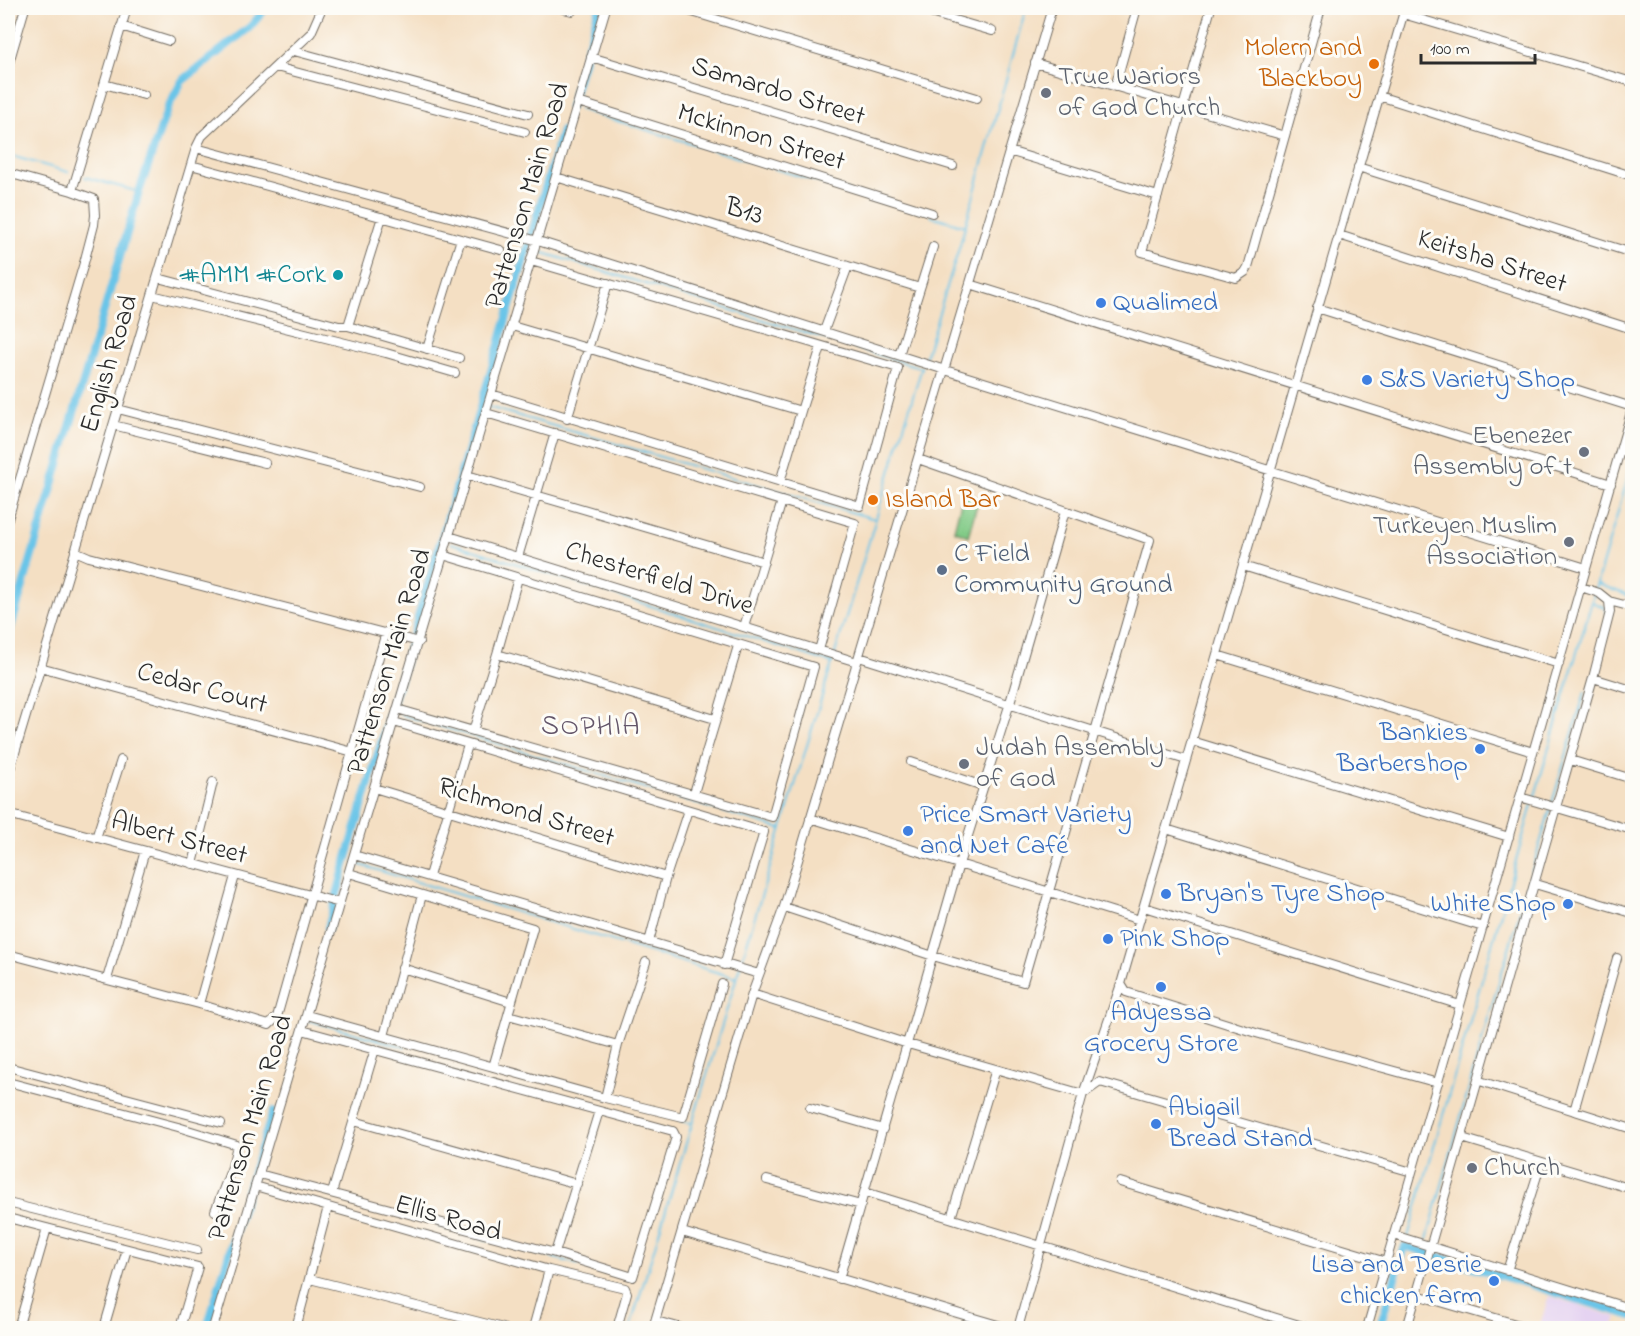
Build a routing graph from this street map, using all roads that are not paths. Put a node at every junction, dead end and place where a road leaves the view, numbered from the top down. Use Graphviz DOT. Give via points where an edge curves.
graph roads {
  1 [pos="25,8"];
  2 [pos="127,8"];
  3 [pos="322,8"];
  4 [pos="560,8"];
  5 [pos="606,8"];
  6 [pos="679,8"];
  7 [pos="914,8"];
  8 [pos="1052,8"];
  9 [pos="1137,8"];
  10 [pos="1211,8"];
  11 [pos="1321,8"];
  12 [pos="572,11"];
  13 [pos="1404,11"];
  14 [pos="121,27"];
  15 [pos="992,31"];
  16 [pos="169,41"];
  17 [pos="294,51"];
  18 [pos="591,57"];
  19 [pos="1035,63"];
  20 [pos="8,66"];
  21 [pos="276,67"];
  22 [pos="1632,82"];
  23 [pos="104,84"];
  24 [pos="1115,87"];
  25 [pos="144,95"];
  26 [pos="1379,96"];
  27 [pos="976,98"];
  28 [pos="578,102"];
  29 [pos="1184,106"];
  30 [pos="528,114"];
  31 [pos="525,132"];
  32 [pos="1285,136"];
  33 [pos="196,148"];
  34 [pos="1009,151"];
  35 [pos="191,165"];
  36 [pos="953,166"];
  37 [pos="1358,167"];
  38 [pos="8,173"];
  39 [pos="1632,176"];
  40 [pos="556,177"];
  41 [pos="72,190"];
  42 [pos="1158,196"];
  43 [pos="932,213"];
  44 [pos="382,217"];
  45 [pos="1339,235"];
  46 [pos="461,239"];
  47 [pos="535,241"];
  48 [pos="933,247"];
  49 [pos="501,250"];
  50 [pos="1632,253"];
  51 [pos="532,258"];
  52 [pos="848,266"];
  53 [pos="158,278"];
  54 [pos="608,283"];
  55 [pos="970,284"];
  56 [pos="920,288"];
  57 [pos="152,295"];
  58 [pos="1317,308"];
  59 [pos="348,326"];
  60 [pos="512,326"];
  61 [pos="1632,329"];
  62 [pos="824,331"];
  63 [pos="821,346"];
  64 [pos="588,348"];
  65 [pos="427,349"];
  66 [pos="899,355"];
  67 [pos="459,358"];
  68 [pos="945,370"];
  69 [pos="455,373"];
  70 [pos="1295,386"];
  71 [pos="491,395"];
  72 [pos="1632,408"];
  73 [pos="118,409"];
  74 [pos="801,411"];
  75 [pos="486,412"];
  76 [pos="567,418"];
  77 [pos="113,425"];
  78 [pos="555,433"];
  79 [pos="260,446"];
  80 [pos="918,459"];
  81 [pos="1270,471"];
  82 [pos="467,474"];
  83 [pos="780,482"];
  84 [pos="1611,484"];
  85 [pos="420,487"];
  86 [pos="537,495"];
  87 [pos="782,501"];
  88 [pos="1065,511"];
  89 [pos="8,519"];
  90 [pos="449,536"];
  91 [pos="75,551"];
  92 [pos="443,555"];
  93 [pos="518,557"];
  94 [pos="764,562"];
  95 [pos="1243,566"];
  96 [pos="1586,568"];
  97 [pos="518,578"];
  98 [pos="1581,587"];
  99 [pos="1609,601"];
  100 [pos="1632,607"];
  101 [pos="744,627"];
  102 [pos="386,632"];
  103 [pos="416,641"];
  104 [pos="738,646"];
  105 [pos="819,650"];
  106 [pos="497,654"];
  107 [pos="1217,655"];
  108 [pos="858,659"];
  109 [pos="1559,664"];
  110 [pos="40,667"];
  111 [pos="1593,678"];
  112 [pos="1632,690"];
  113 [pos="1009,706"];
  114 [pos="397,709"];
  115 [pos="715,719"];
  116 [pos="394,722"];
  117 [pos="472,730"];
  118 [pos="1095,732"];
  119 [pos="1192,741"];
  120 [pos="468,746"];
  121 [pos="353,752"];
  122 [pos="1533,752"];
  123 [pos="122,760"];
  124 [pos="1186,760"];
  125 [pos="1570,760"];
  126 [pos="911,762"];
  127 [pos="8,776"];
  128 [pos="1632,778"];
  129 [pos="213,782"];
  130 [pos="983,786"];
  131 [pos="374,788"];
  132 [pos="694,794"];
  133 [pos="1520,797"];
  134 [pos="1556,808"];
  135 [pos="688,810"];
  136 [pos="449,811"];
  137 [pos="8,814"];
  138 [pos="810,818"];
  139 [pos="1166,829"];
  140 [pos="1632,830"];
  141 [pos="1509,837"];
  142 [pos="96,838"];
  143 [pos="145,851"];
  144 [pos="354,855"];
  145 [pos="193,864"];
  146 [pos="959,864"];
  147 [pos="349,873"];
  148 [pos="235,876"];
  149 [pos="429,876"];
  150 [pos="666,877"];
  151 [pos="1535,884"];
  152 [pos="1049,892"];
  153 [pos="311,895"];
  154 [pos="423,895"];
  155 [pos="335,902"];
  156 [pos="784,907"];
  157 [pos="1144,907"];
  158 [pos="1632,913"];
  159 [pos="1140,920"];
  160 [pos="1483,927"];
  161 [pos="649,942"];
  162 [pos="8,954"];
  163 [pos="933,956"];
  164 [pos="1617,958"];
  165 [pos="646,962"];
  166 [pos="726,965"];
  167 [pos="402,968"];
  168 [pos="759,974"];
  169 [pos="107,979"];
  170 [pos="722,984"];
  171 [pos="1121,984"];
  172 [pos="752,994"];
  173 [pos="511,1002"];
  174 [pos="199,1004"];
  175 [pos="1460,1005"];
  176 [pos="508,1015"];
  177 [pos="305,1021"];
  178 [pos="384,1036"];
  179 [pos="908,1044"];
  180 [pos="618,1045"];
  181 [pos="375,1049"];
  182 [pos="8,1067"];
  183 [pos="494,1067"];
  184 [pos="996,1069"];
  185 [pos="1479,1081"];
  186 [pos="8,1082"];
  187 [pos="1438,1083"];
  188 [pos="1083,1094"];
  189 [pos="605,1098"];
  190 [pos="153,1105"];
  191 [pos="810,1108"];
  192 [pos="599,1111"];
  193 [pos="1574,1111"];
  194 [pos="149,1119"];
  195 [pos="354,1121"];
  196 [pos="221,1123"];
  197 [pos="883,1129"];
  198 [pos="1632,1129"];
  199 [pos="1462,1137"];
  200 [pos="1541,1163"];
  201 [pos="1412,1172"];
  202 [pos="259,1174"];
  203 [pos="767,1180"];
  204 [pos="1120,1182"];
  205 [pos="577,1184"];
  206 [pos="255,1186"];
  207 [pos="1632,1189"];
  208 [pos="865,1192"];
  209 [pos="332,1193"];
  210 [pos="8,1203"];
  211 [pos="861,1204"];
  212 [pos="328,1207"];
  213 [pos="215,1211"];
  214 [pos="8,1218"];
  215 [pos="951,1218"];
  216 [pos="47,1228"];
  217 [pos="682,1232"];
  218 [pos="1394,1235"];
  219 [pos="1041,1246"];
  220 [pos="1432,1247"];
  221 [pos="127,1249"];
  222 [pos="197,1250"];
  223 [pos="555,1253"];
  224 [pos="1386,1262"];
  225 [pos="549,1270"];
  226 [pos="1507,1271"];
  227 [pos="310,1279"];
  228 [pos="839,1279"];
  229 [pos="1418,1295"];
  230 [pos="1632,1309"];
  231 [pos="655,1325"];
  232 [pos="1526,1327"];
  233 [pos="18,1329"];
  234 [pos="104,1329"];
  235 [pos="180,1329"];
  236 [pos="213,1329"];
  237 [pos="296,1329"];
  238 [pos="503,1329"];
  239 [pos="532,1329"];
  240 [pos="617,1329"];
  241 [pos="682,1329"];
  242 [pos="1008,1329"];
  243 [pos="1018,1329"];
  244 [pos="1309,1329"];
  245 [pos="1367,1329"];
  246 [pos="1407,1329"];
  1 -- 20 [label="street"];
  2 -- 14 [label="street"];
  3 -- 17 [label="street, English Road" via="311,33"];
  4 -- 12 [label="street"];
  5 -- 18 [label="street, Pattenson Main Road"];
  6 -- 27 [label="street"];
  7 -- 15 [label="street"];
  8 -- 19 [label="street"];
  9 -- 24 [label="street"];
  10 -- 29 [label="street"];
  11 -- 32 [label="street"];
  13 -- 22 [label="street"];
  13 -- 26 [label="street"];
  14 -- 16 [label="street"];
  14 -- 23 [label="street"];
  17 -- 21 [label="street, English Road"];
  17 -- 30 [label="street"];
  18 -- 28 [label="street, Pattenson Main Road"];
  18 -- 36 [label="street, Samardo Street"];
  19 -- 24 [label="street"];
  19 -- 34 [label="street"];
  21 -- 31 [label="street"];
  21 -- 33 [label="street, English Road" via="202,136"];
  23 -- 25 [label="street"];
  23 -- 41 [label="street"];
  24 -- 29 [label="street"];
  26 -- 37 [label="street"];
  26 -- 39 [label="street"];
  28 -- 40 [label="street, Pattenson Main Road"];
  28 -- 43 [label="street, Mckinnon Street"];
  29 -- 32 [label="street"];
  29 -- 42 [label="street"];
  32 -- 42 [label="street" via="1248,267 1236,278 1142,252"];
  33 -- 35 [label="street, English Road"];
  33 -- 47 [label="street"];
  34 -- 42 [label="street"];
  34 -- 55 [label="street"];
  35 -- 44 [label="street"];
  35 -- 53 [label="street, English Road"];
  37 -- 45 [label="street"];
  37 -- 50 [label="street"];
  38 -- 41 [label="street"];
  40 -- 47 [label="street, Pattenson Main Road"];
  40 -- 52 [label="street, B13"];
  41 -- 89 [label="street" via="93,199 94,225"];
  44 -- 46 [label="street"];
  44 -- 59 [label="street"];
  45 -- 58 [label="street"];
  45 -- 61 [label="street, Keitsha Street"];
  46 -- 49 [label="street"];
  46 -- 65 [label="street"];
  47 -- 51 [label="street, Pattenson Main Road"];
  47 -- 62 [label="street"];
  48 -- 56 [label="street"];
  51 -- 54 [label="street"];
  51 -- 60 [label="street, Pattenson Main Road"];
  52 -- 56 [label="street, B13"];
  52 -- 62 [label="street"];
  53 -- 57 [label="street, English Road"];
  53 -- 59 [label="street"];
  54 -- 63 [label="street"];
  54 -- 64 [label="street"];
  55 -- 68 [label="street"];
  55 -- 70 [label="street"];
  56 -- 66 [label="street"];
  57 -- 69 [label="street"];
  57 -- 73 [label="street, English Road"];
  58 -- 70 [label="street"];
  58 -- 72 [label="street"];
  59 -- 65 [label="street"];
  60 -- 64 [label="street"];
  60 -- 71 [label="street, Pattenson Main Road"];
  62 -- 66 [label="street"];
  63 -- 74 [label="street"];
  63 -- 83 [label="street" via="898,368 860,506"];
  64 -- 74 [label="street"];
  64 -- 76 [label="street"];
  65 -- 67 [label="street"];
  66 -- 68 [label="street"];
  68 -- 80 [label="street"];
  68 -- 81 [label="street"];
  70 -- 81 [label="street"];
  70 -- 84 [label="street"];
  71 -- 75 [label="street, Pattenson Main Road"];
  71 -- 76 [label="street"];
  72 -- 84 [label="street"];
  73 -- 77 [label="street, English Road"];
  73 -- 79 [label="street"];
  74 -- 83 [label="street"];
  75 -- 78 [label="street"];
  75 -- 82 [label="street, Pattenson Main Road"];
  76 -- 83 [label="street"];
  77 -- 79 [label="street" via="260,462"];
  77 -- 91 [label="street, English Road"];
  78 -- 86 [label="street"];
  78 -- 87 [label="street"];
  79 -- 85 [label="street"];
  80 -- 88 [label="street"];
  80 -- 108 [label="street"];
  81 -- 95 [label="street"];
  81 -- 96 [label="street"];
  82 -- 86 [label="street"];
  82 -- 90 [label="street, Pattenson Main Road"];
  84 -- 96 [label="street"];
  86 -- 93 [label="street"];
  86 -- 94 [label="street"];
  87 -- 94 [label="street"];
  87 -- 105 [label="street" via="855,523"];
  88 -- 113 [label="street"];
  88 -- 118 [label="street" via="1150,540"];
  90 -- 92 [label="street, Pattenson Main Road"];
  90 -- 93 [label="street, Chesterfield Drive"];
  91 -- 102 [label="street"];
  91 -- 110 [label="street, English Road"];
  92 -- 97 [label="street, Chesterfield Drive"];
  92 -- 103 [label="street, Pattenson Main Road"];
  93 -- 101 [label="street, Chesterfield Drive"];
  94 -- 101 [label="street"];
  95 -- 107 [label="street"];
  95 -- 109 [label="street"];
  96 -- 98 [label="street"];
  97 -- 104 [label="street, Chesterfield Drive"];
  97 -- 106 [label="street"];
  98 -- 99 [label="street"];
  98 -- 109 [label="street"];
  99 -- 100 [label="street"];
  99 -- 111 [label="street" via="1610,612"];
  101 -- 105 [label="street, Chesterfield Drive"];
  102 -- 103 [label="street"];
  102 -- 121 [label="street"];
  103 -- 114 [label="street, Pattenson Main Road"];
  104 -- 115 [label="street"];
  104 -- 132 [label="street, Chesterfield Drive" via="814,667 772,817"];
  105 -- 108 [label="street, Chesterfield Drive"];
  106 -- 115 [label="street"];
  106 -- 117 [label="street"];
  107 -- 119 [label="street"];
  107 -- 122 [label="street"];
  108 -- 113 [label="street, Chesterfield Drive"];
  108 -- 138 [label="street"];
  109 -- 122 [label="street"];
  110 -- 121 [label="street, Cedar Court"];
  110 -- 127 [label="street, English Road"];
  111 -- 112 [label="street"];
  111 -- 125 [label="street"];
  113 -- 118 [label="street, Chesterfield Drive"];
  113 -- 130 [label="street"];
  114 -- 116 [label="street, Pattenson Main Road"];
  114 -- 117 [label="street"];
  115 -- 132 [label="street"];
  116 -- 120 [label="street"];
  116 -- 131 [label="street, Pattenson Main Road"];
  117 -- 132 [label="street"];
  118 -- 124 [label="street, Chesterfield Drive"];
  118 -- 152 [label="street"];
  119 -- 124 [label="street"];
  119 -- 141 [label="street"];
  120 -- 135 [label="street"];
  120 -- 136 [label="street"];
  121 -- 153 [label="street"];
  122 -- 133 [label="street"];
  123 -- 142 [label="street"];
  124 -- 139 [label="street"];
  125 -- 128 [label="street"];
  125 -- 134 [label="street"];
  126 -- 130 [label="street"];
  129 -- 145 [label="street"];
  130 -- 146 [label="street"];
  131 -- 136 [label="street, Richmond Street"];
  131 -- 144 [label="street, Pattenson Main Road"];
  133 -- 134 [label="street"];
  133 -- 141 [label="street"];
  134 -- 140 [label="street"];
  134 -- 151 [label="street"];
  135 -- 150 [label="street"];
  135 -- 166 [label="street" via="764,832"];
  136 -- 149 [label="street"];
  136 -- 150 [label="street, Richmond Street"];
  137 -- 142 [label="street, Albert Street"];
  138 -- 146 [label="street"];
  138 -- 156 [label="street"];
  139 -- 157 [label="street"];
  139 -- 160 [label="street"];
  141 -- 160 [label="street"];
  142 -- 143 [label="street, Albert Street"];
  143 -- 145 [label="street, Albert Street"];
  143 -- 169 [label="street"];
  144 -- 147 [label="street, Pattenson Main Road"];
  144 -- 149 [label="street"];
  145 -- 148 [label="street, Albert Street"];
  146 -- 152 [label="street"];
  146 -- 163 [label="street"];
  147 -- 154 [label="street"];
  147 -- 155 [label="street, Pattenson Main Road"];
  148 -- 153 [label="street, Albert Street"];
  148 -- 174 [label="street"];
  149 -- 161 [label="street"];
  150 -- 161 [label="street"];
  151 -- 158 [label="street"];
  151 -- 185 [label="street"];
  152 -- 159 [label="street"];
  152 -- 163 [label="street" via="1023,982"];
  153 -- 155 [label="street, Albert Street"];
  153 -- 174 [label="street" via="273,1023"];
  154 -- 167 [label="street"];
  154 -- 173 [label="street" via="533,928"];
  155 -- 177 [label="street, Pattenson Main Road"];
  156 -- 163 [label="street"];
  156 -- 168 [label="street"];
  157 -- 159 [label="street"];
  157 -- 175 [label="street"];
  159 -- 171 [label="street"];
  160 -- 175 [label="street"];
  161 -- 166 [label="street"];
  162 -- 169 [label="street"];
  163 -- 179 [label="street"];
  164 -- 193 [label="street"];
  165 -- 180 [label="street"];
  166 -- 168 [label="street"];
  167 -- 173 [label="street"];
  167 -- 178 [label="street"];
  168 -- 172 [label="street"];
  169 -- 174 [label="street"];
  170 -- 189 [label="street" via="683,1117"];
  171 -- 187 [label="street" via="1126,992 1256,1033"];
  171 -- 188 [label="street"];
  172 -- 179 [label="street"];
  172 -- 217 [label="street"];
  173 -- 176 [label="street"];
  175 -- 187 [label="street"];
  176 -- 180 [label="street"];
  176 -- 183 [label="street"];
  177 -- 178 [label="street"];
  177 -- 181 [label="street"];
  177 -- 202 [label="street, Pattenson Main Road"];
  178 -- 183 [label="street"];
  179 -- 184 [label="street"];
  179 -- 197 [label="street"];
  180 -- 189 [label="street"];
  181 -- 192 [label="street"];
  181 -- 195 [label="street"];
  182 -- 190 [label="street"];
  183 -- 189 [label="street"];
  184 -- 188 [label="street"];
  184 -- 215 [label="street"];
  185 -- 193 [label="street"];
  185 -- 199 [label="street"];
  186 -- 194 [label="street"];
  187 -- 201 [label="street"];
  188 -- 201 [label="street" via="1100,1082"];
  188 -- 219 [label="street"];
  190 -- 194 [label="street"];
  190 -- 196 [label="street"];
  191 -- 197 [label="street"];
  192 -- 205 [label="street"];
  192 -- 223 [label="street" via="674,1131 676,1137 633,1277"];
  193 -- 198 [label="street"];
  194 -- 213 [label="street" via="237,1145"];
  195 -- 205 [label="street"];
  195 -- 209 [label="street"];
  197 -- 208 [label="street"];
  199 -- 200 [label="street"];
  199 -- 220 [label="street"];
  200 -- 207 [label="street"];
  200 -- 226 [label="street"];
  201 -- 218 [label="street"];
  202 -- 206 [label="street, Pattenson Main Road"];
  202 -- 209 [label="street"];
  203 -- 211 [label="street"];
  204 -- 224 [label="street"];
  205 -- 223 [label="street"];
  206 -- 212 [label="street, Ellis Road"];
  206 -- 236 [label="street, Pattenson Main Road"];
  208 -- 211 [label="street"];
  208 -- 215 [label="street"];
  209 -- 223 [label="street"];
  210 -- 222 [label="street"];
  211 -- 228 [label="street"];
  212 -- 225 [label="street, Ellis Road"];
  212 -- 227 [label="street"];
  214 -- 216 [label="street"];
  215 -- 219 [label="street"];
  216 -- 221 [label="street"];
  216 -- 233 [label="street"];
  217 -- 228 [label="street"];
  217 -- 231 [label="street"];
  218 -- 220 [label="street"];
  218 -- 224 [label="street"];
  219 -- 243 [label="street"];
  219 -- 244 [label="street"];
  220 -- 226 [label="street"];
  220 -- 229 [label="street"];
  221 -- 234 [label="street"];
  221 -- 235 [label="street" via="198,1267"];
  224 -- 245 [label="street"];
  225 -- 239 [label="street"];
  225 -- 240 [label="street, Ellis Road" via="625,1288"];
  226 -- 230 [label="street"];
  227 -- 237 [label="street"];
  227 -- 238 [label="street"];
  228 -- 242 [label="street"];
  229 -- 232 [label="street"];
  229 -- 246 [label="street"];
  231 -- 241 [label="street"];
}
